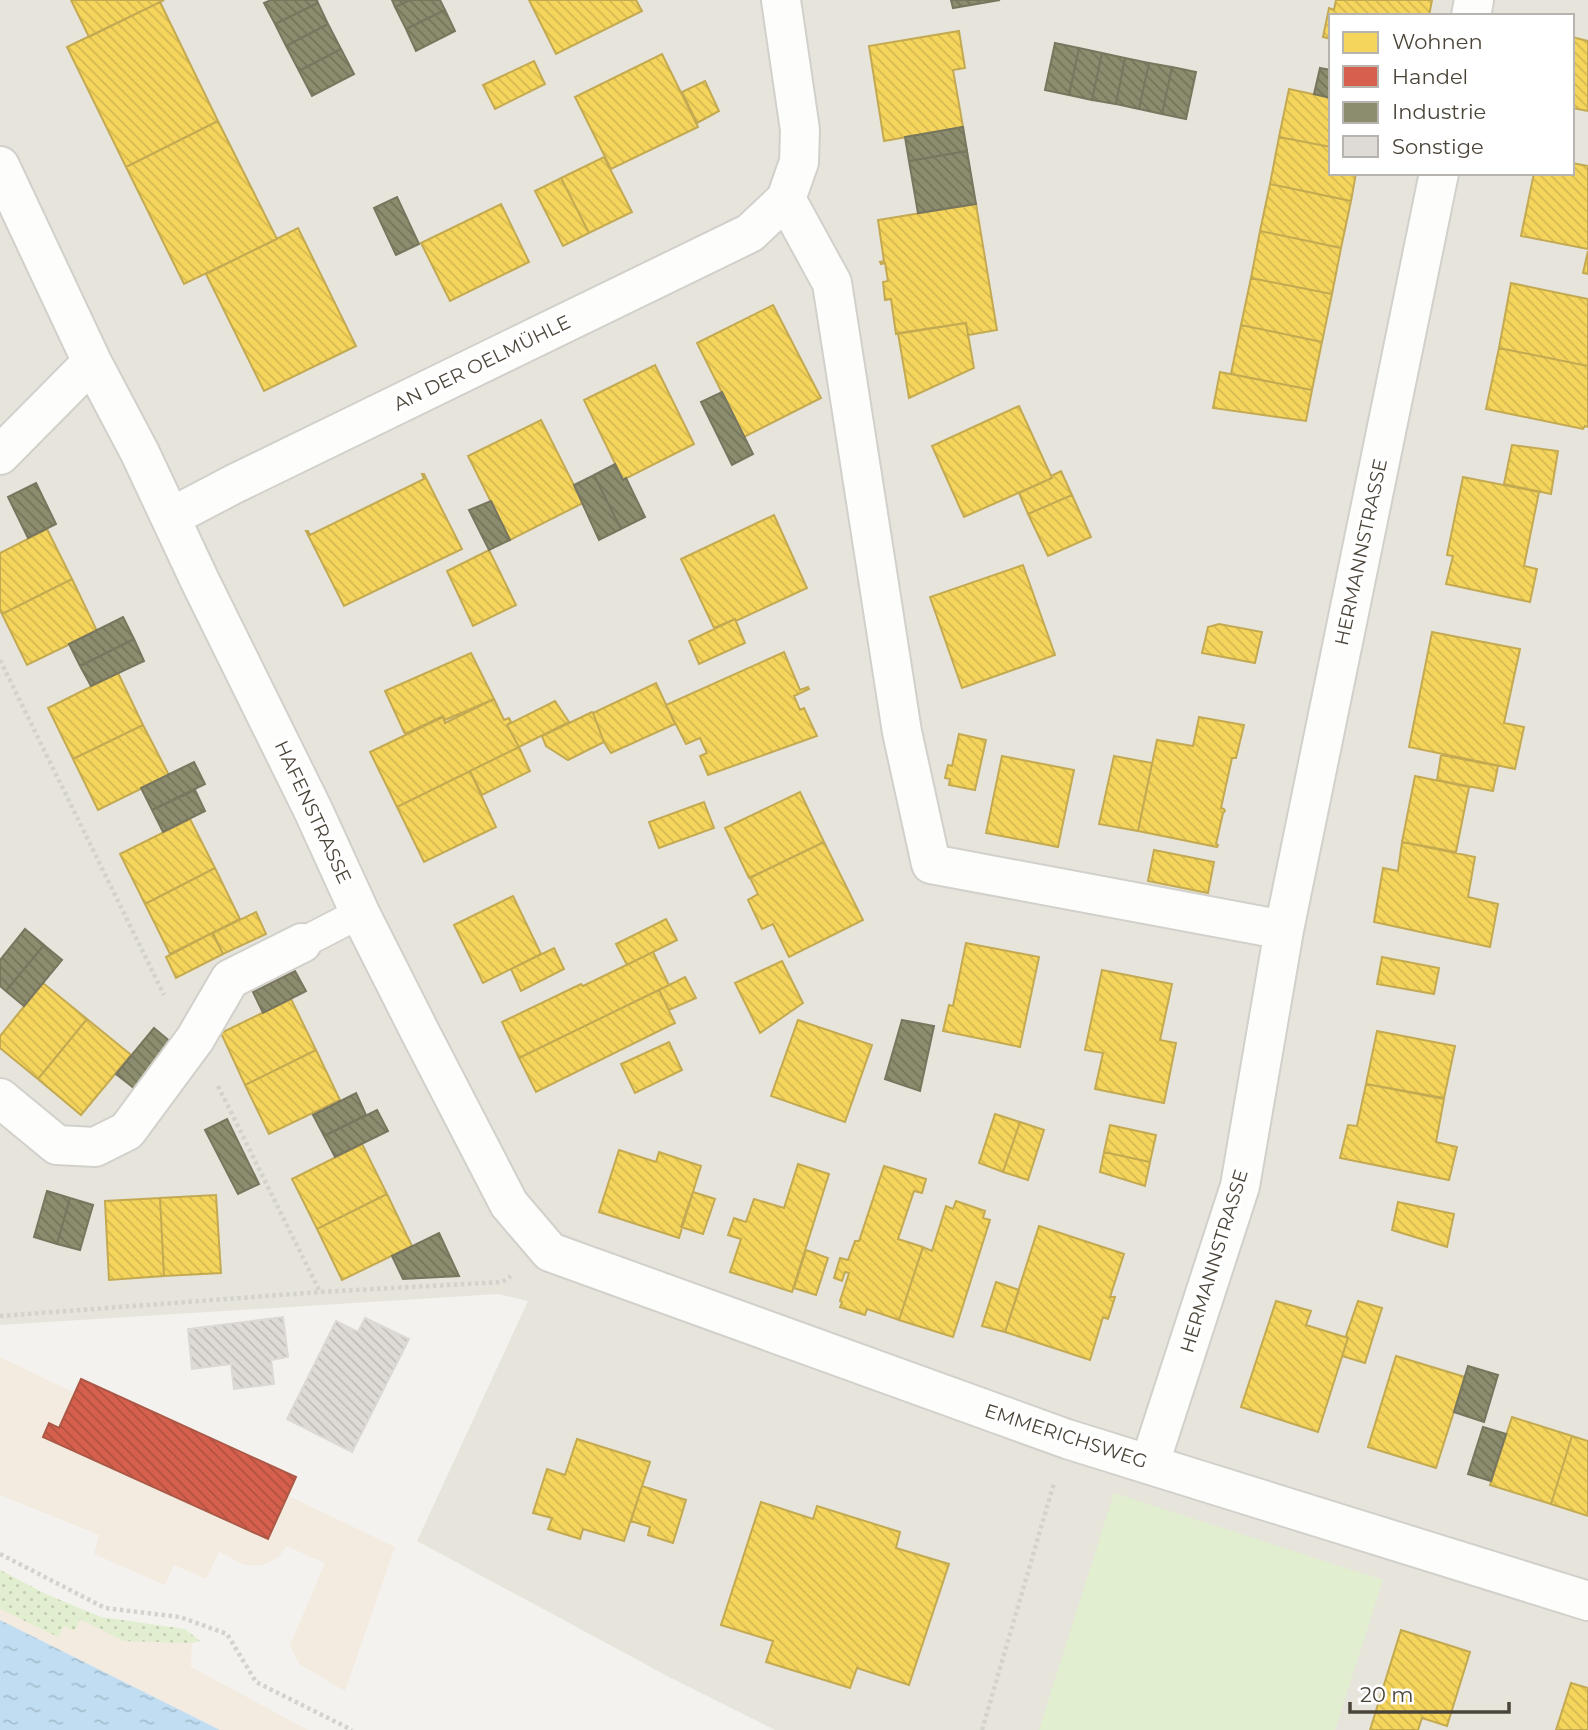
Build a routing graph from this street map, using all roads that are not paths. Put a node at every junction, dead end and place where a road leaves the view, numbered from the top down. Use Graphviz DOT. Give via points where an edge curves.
graph roads {
  1 [pos="781,0"];
  2 [pos="0,166"];
  3 [pos="1439,175"];
  4 [pos="786,199"];
  5 [pos="92,362"];
  6 [pos="0,454"];
  7 [pos="171,517"];
  8 [pos="360,913"];
  9 [pos="1284,930"];
  10 [pos="302,943"];
  11 [pos="0,1098"];
  12 [pos="550,1252"];
  13 [pos="1150,1463"];
  14 [pos="1588,1601"];
  1 -- 4 [label="street, AN DER OELMÜHLE" via="800,130 799,163"];
  2 -- 5 [label="street, HAFENSTRASSE"];
  3 -- 9 [label="street, HERMANNSTRASSE"];
  4 -- 7 [label="street, AN DER OELMÜHLE" via="750,233"];
  4 -- 9 [label="street" via="832,283 902,732 931,864"];
  5 -- 6 [label="street"];
  5 -- 7 [label="street, HAFENSTRASSE"];
  7 -- 8 [label="street, HAFENSTRASSE"];
  8 -- 10 [label="lane"];
  8 -- 12 [label="street, HAFENSTRASSE" via="509,1204"];
  9 -- 13 [label="street, HERMANNSTRASSE" via="1240,1186"];
  10 -- 11 [label="street" via="230,979 195,1039 127,1131 95,1147 57,1145"];
  12 -- 13 [label="street, EMMERICHSWEG" via="1067,1439"];
  13 -- 14 [label="street, EMMERICHSWEG"];
}
